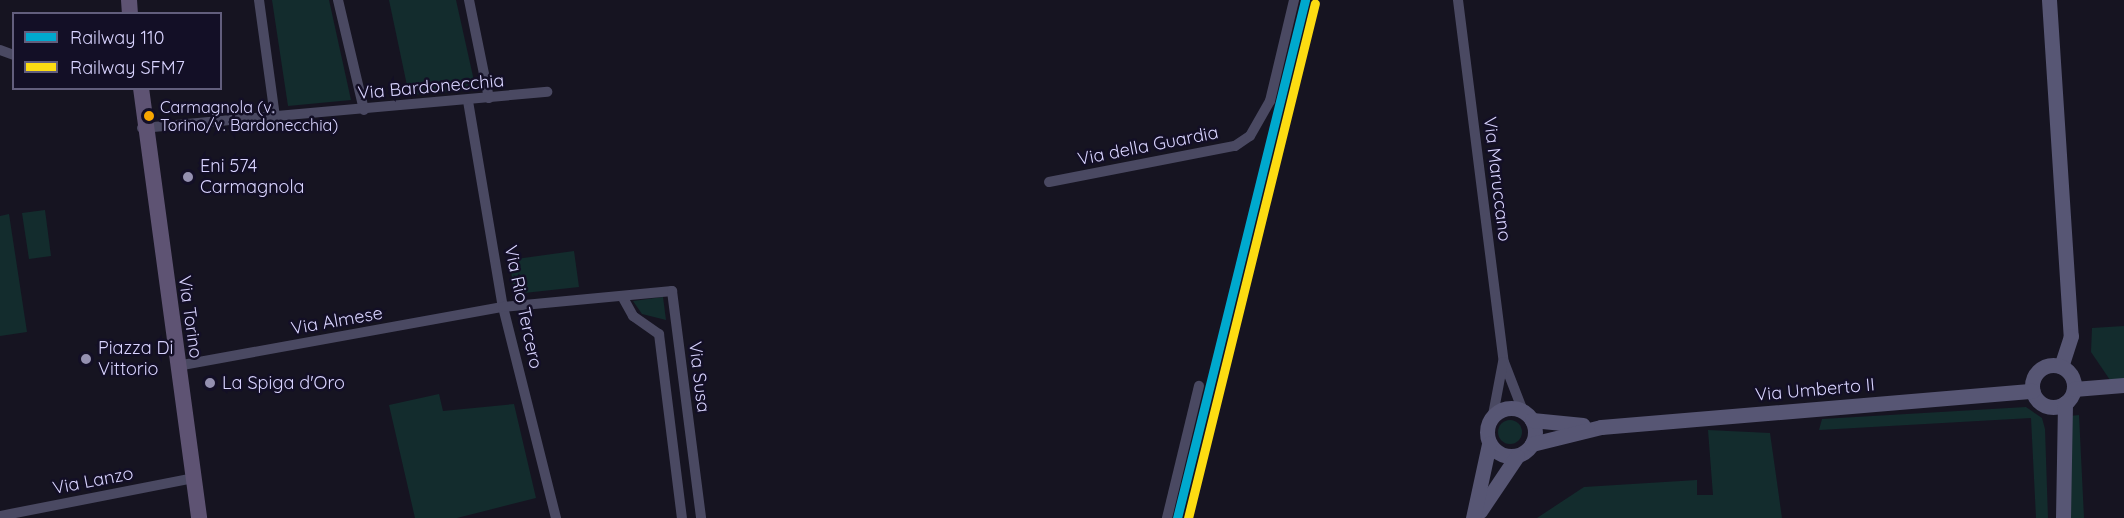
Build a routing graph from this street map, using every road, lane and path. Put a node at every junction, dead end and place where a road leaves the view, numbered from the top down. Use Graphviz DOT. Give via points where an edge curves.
graph roads {
  1 [pos="259,0"];
  2 [pos="338,0"];
  3 [pos="469,0"];
  4 [pos="1294,0"];
  5 [pos="1458,0"];
  6 [pos="2049,0"];
  7 [pos="134,90"];
  8 [pos="141,90"];
  9 [pos="547,92"];
  10 [pos="489,98"];
  11 [pos="468,101"];
  12 [pos="364,110"];
  13 [pos="275,117"];
  14 [pos="143,128"];
  15 [pos="1049,182"];
  16 [pos="622,296"];
  17 [pos="503,307"];
  18 [pos="1504,362"];
  19 [pos="177,366"];
  20 [pos="2061,366"];
  21 [pos="1199,386"];
  22 [pos="2124,386"];
  23 [pos="2074,389"];
  24 [pos="2032,392"];
  25 [pos="2065,403"];
  26 [pos="2047,406"];
  27 [pos="1493,415"];
  28 [pos="1527,415"];
  29 [pos="1601,427"];
  30 [pos="1489,444"];
  31 [pos="1532,444"];
  32 [pos="1517,456"];
  33 [pos="193,478"];
  34 [pos="0,516"];
  35 [pos="199,518"];
  36 [pos="556,518"];
  37 [pos="682,518"];
  38 [pos="700,518"];
  39 [pos="1167,518"];
  40 [pos="1474,518"];
  41 [pos="2054,518"];
  42 [pos="2062,518"];
  1 -- 13 [label="street"];
  2 -- 12 [label="street"];
  3 -- 10 [label="street"];
  4 -- 15 [label="street, Via della Guardia" via="1270,101 1250,136 1235,146"];
  5 -- 18 [label="street, Via Maruccano"];
  6 -- 20 [label="street" via="2071,336"];
  7 -- 14 [label="main road"];
  8 -- 14 [label="main road"];
  9 -- 10 [label="street, Via Bardonecchia"];
  10 -- 11 [label="street, Via Bardonecchia"];
  11 -- 12 [label="street, Via Bardonecchia"];
  11 -- 17 [label="street, Via Rio Tercero"];
  12 -- 13 [label="street, Via Bardonecchia"];
  13 -- 14 [label="street, Via Bardonecchia"];
  14 -- 19 [label="main road, Via Torino"];
  16 -- 17 [label="street, Via Susa"];
  16 -- 37 [label="street, Via Susa" via="633,316 659,334"];
  16 -- 38 [label="street, Via Susa" via="672,291"];
  17 -- 19 [label="street, Via Almese"];
  17 -- 36 [label="street, Via Rio Tercero"];
  18 -- 27 [label="street, Via Maruccano"];
  18 -- 28 [label="street, Via Maruccano"];
  19 -- 33 [label="main road, Via Torino"];
  20 -- 23 [label="street"];
  20 -- 24 [label="street" via="2036,374"];
  21 -- 39 [label="street"];
  22 -- 23 [label="street"];
  23 -- 25 [label="street"];
  24 -- 26 [label="street"];
  24 -- 29 [label="street, Via Umberto II"];
  25 -- 26 [label="street"];
  25 -- 42 [label="street"];
  26 -- 41 [label="street"];
  27 -- 28 [label="street" via="1510,408"];
  27 -- 30 [label="street" via="1487,426"];
  28 -- 29 [label="street, Via Umberto II"];
  28 -- 31 [label="street"];
  29 -- 31 [label="street, Via Umberto II"];
  30 -- 32 [label="street" via="1498,453"];
  30 -- 40 [label="street"];
  31 -- 32 [label="street"];
  32 -- 40 [label="street"];
  33 -- 34 [label="street, Via Lanzo"];
  33 -- 35 [label="main road, Via Torino"];
}
